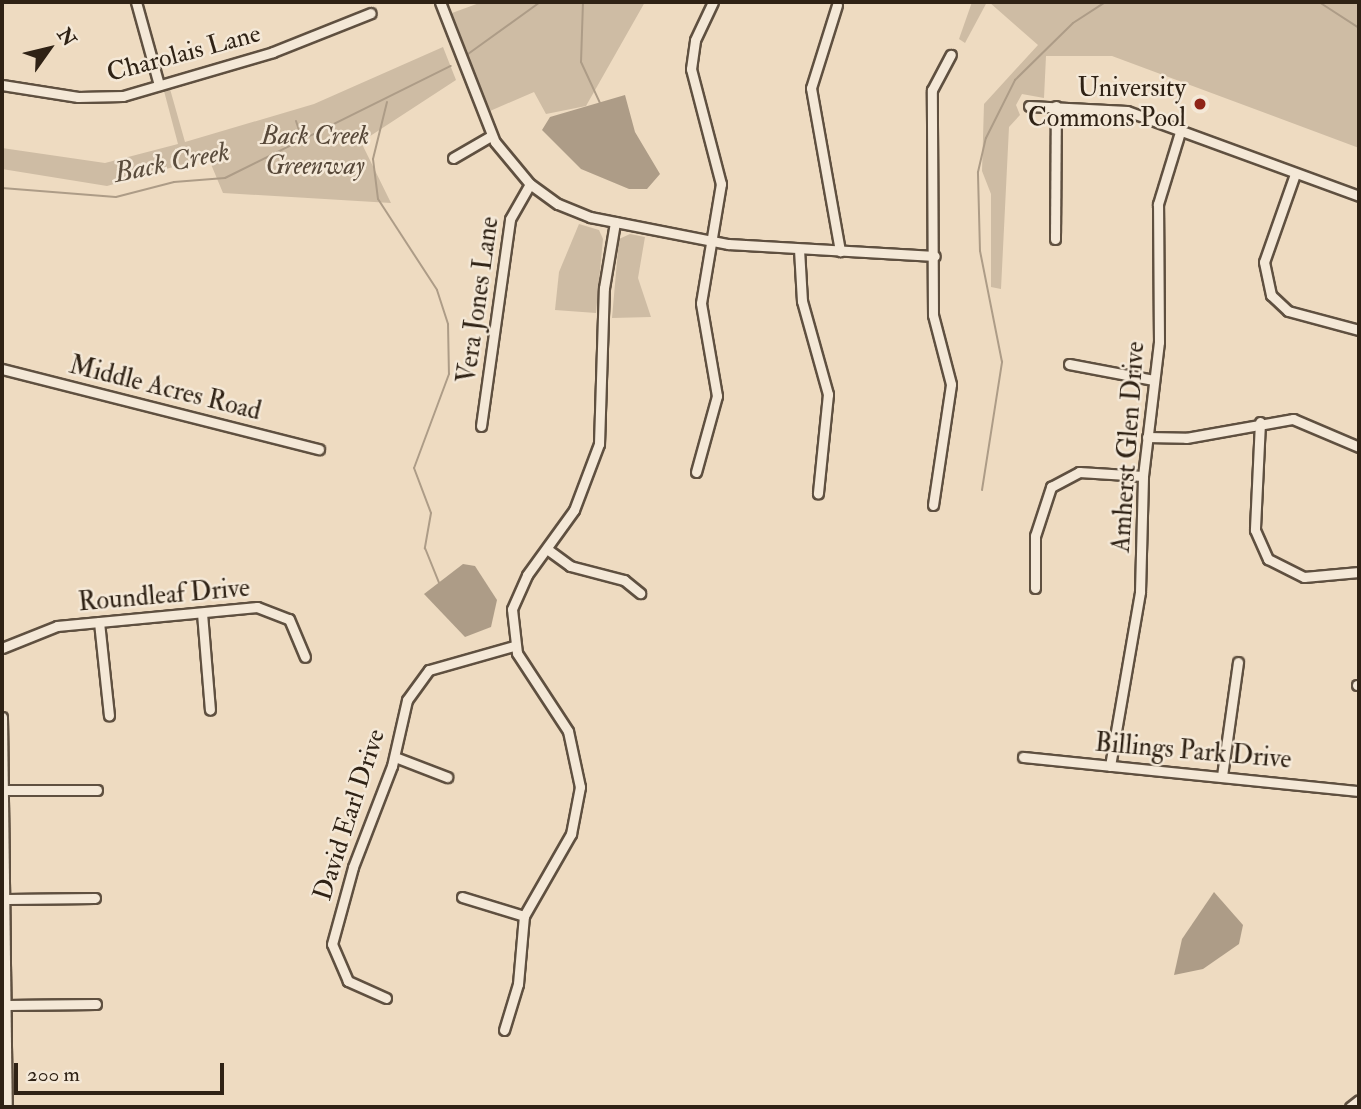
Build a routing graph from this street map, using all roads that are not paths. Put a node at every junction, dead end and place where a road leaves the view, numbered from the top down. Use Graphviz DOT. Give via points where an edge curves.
graph roads {
  1 [pos="136,2"];
  2 [pos="440,2"];
  3 [pos="713,2"];
  4 [pos="838,5"];
  5 [pos="372,13"];
  6 [pos="951,55"];
  7 [pos="2,85"];
  8 [pos="159,85"];
  9 [pos="1029,106"];
  10 [pos="1056,106"];
  11 [pos="1180,132"];
  12 [pos="491,136"];
  13 [pos="453,158"];
  14 [pos="1295,174"];
  15 [pos="530,184"];
  16 [pos="1359,196"];
  17 [pos="615,222"];
  18 [pos="1055,240"];
  19 [pos="711,241"];
  20 [pos="799,249"];
  21 [pos="839,251"];
  22 [pos="935,256"];
  23 [pos="1358,327"];
  24 [pos="1069,364"];
  25 [pos="2,369"];
  26 [pos="1154,380"];
  27 [pos="1260,422"];
  28 [pos="481,426"];
  29 [pos="1147,437"];
  30 [pos="1359,447"];
  31 [pos="319,449"];
  32 [pos="696,472"];
  33 [pos="1143,476"];
  34 [pos="818,493"];
  35 [pos="933,505"];
  36 [pos="547,549"];
  37 [pos="1359,572"];
  38 [pos="1035,588"];
  39 [pos="640,593"];
  40 [pos="202,613"];
  41 [pos="99,622"];
  42 [pos="514,646"];
  43 [pos="2,648"];
  44 [pos="305,657"];
  45 [pos="1238,662"];
  46 [pos="210,710"];
  47 [pos="109,715"];
  48 [pos="2,717"];
  49 [pos="395,757"];
  50 [pos="1023,757"];
  51 [pos="1110,766"];
  52 [pos="1222,776"];
  53 [pos="447,777"];
  54 [pos="97,789"];
  55 [pos="6,790"];
  56 [pos="1359,790"];
  57 [pos="462,897"];
  58 [pos="96,898"];
  59 [pos="7,899"];
  60 [pos="523,916"];
  61 [pos="386,998"];
  62 [pos="96,1004"];
  63 [pos="7,1005"];
  64 [pos="504,1030"];
  65 [pos="1359,1100"];
  66 [pos="7,1107"];
  67 [pos="1350,1107"];
  1 -- 8 [label="street"];
  2 -- 12 [label="street"];
  3 -- 19 [label="street" via="695,40 691,69 720,172"];
  4 -- 21 [label="street" via="811,89"];
  5 -- 8 [label="street, Charolais Lane" via="273,52"];
  6 -- 22 [label="street" via="932,90"];
  7 -- 8 [label="street, Charolais Lane" via="95,98"];
  9 -- 10 [label="street"];
  10 -- 11 [label="street" via="1127,111"];
  10 -- 18 [label="street"];
  11 -- 14 [label="street"];
  11 -- 26 [label="street, Amherst Glen Drive" via="1158,204"];
  12 -- 13 [label="street"];
  12 -- 15 [label="street"];
  14 -- 16 [label="street"];
  14 -- 23 [label="street" via="1264,262 1271,295 1288,311"];
  15 -- 17 [label="street" via="575,212"];
  15 -- 28 [label="street, Vera Jones Lane" via="510,219"];
  17 -- 19 [label="street"];
  17 -- 36 [label="street" via="604,288 603,427 578,502"];
  19 -- 20 [label="street"];
  19 -- 32 [label="street" via="701,303 716,396"];
  20 -- 21 [label="street"];
  20 -- 34 [label="street" via="802,301 828,394"];
  21 -- 22 [label="street"];
  22 -- 35 [label="street" via="934,326 951,384"];
  24 -- 26 [label="street"];
  25 -- 31 [label="street, Middle Acres Road"];
  26 -- 29 [label="street, Amherst Glen Drive"];
  27 -- 29 [label="street" via="1186,438"];
  27 -- 30 [label="street" via="1311,423"];
  27 -- 37 [label="street" via="1255,530 1268,559 1304,577"];
  29 -- 33 [label="street, Amherst Glen Drive"];
  33 -- 38 [label="street" via="1079,472 1051,487 1035,536"];
  33 -- 51 [label="street, Amherst Glen Drive" via="1140,592"];
  36 -- 39 [label="street" via="570,566 624,580"];
  36 -- 42 [label="street" via="515,597"];
  40 -- 41 [label="street, Roundleaf Drive"];
  40 -- 44 [label="street, Roundleaf Drive" via="257,607 281,614 298,631"];
  40 -- 46 [label="street"];
  41 -- 43 [label="street, Roundleaf Drive" via="45,629"];
  41 -- 47 [label="street"];
  42 -- 49 [label="street, David Earl Drive" via="423,674 407,700"];
  42 -- 60 [label="street" via="568,732 580,787 571,834"];
  45 -- 52 [label="street"];
  48 -- 55 [label="street"];
  49 -- 53 [label="street"];
  49 -- 61 [label="street, David Earl Drive" via="353,867 332,944 348,981"];
  50 -- 51 [label="street, Billings Park Drive"];
  51 -- 52 [label="street, Billings Park Drive"];
  52 -- 56 [label="street, Billings Park Drive"];
  54 -- 55 [label="street"];
  55 -- 59 [label="street"];
  57 -- 60 [label="street"];
  58 -- 59 [label="street"];
  59 -- 63 [label="street"];
  60 -- 64 [label="street" via="518,984"];
  62 -- 63 [label="street"];
  63 -- 66 [label="street"];
  65 -- 67 [label="street"];
}
